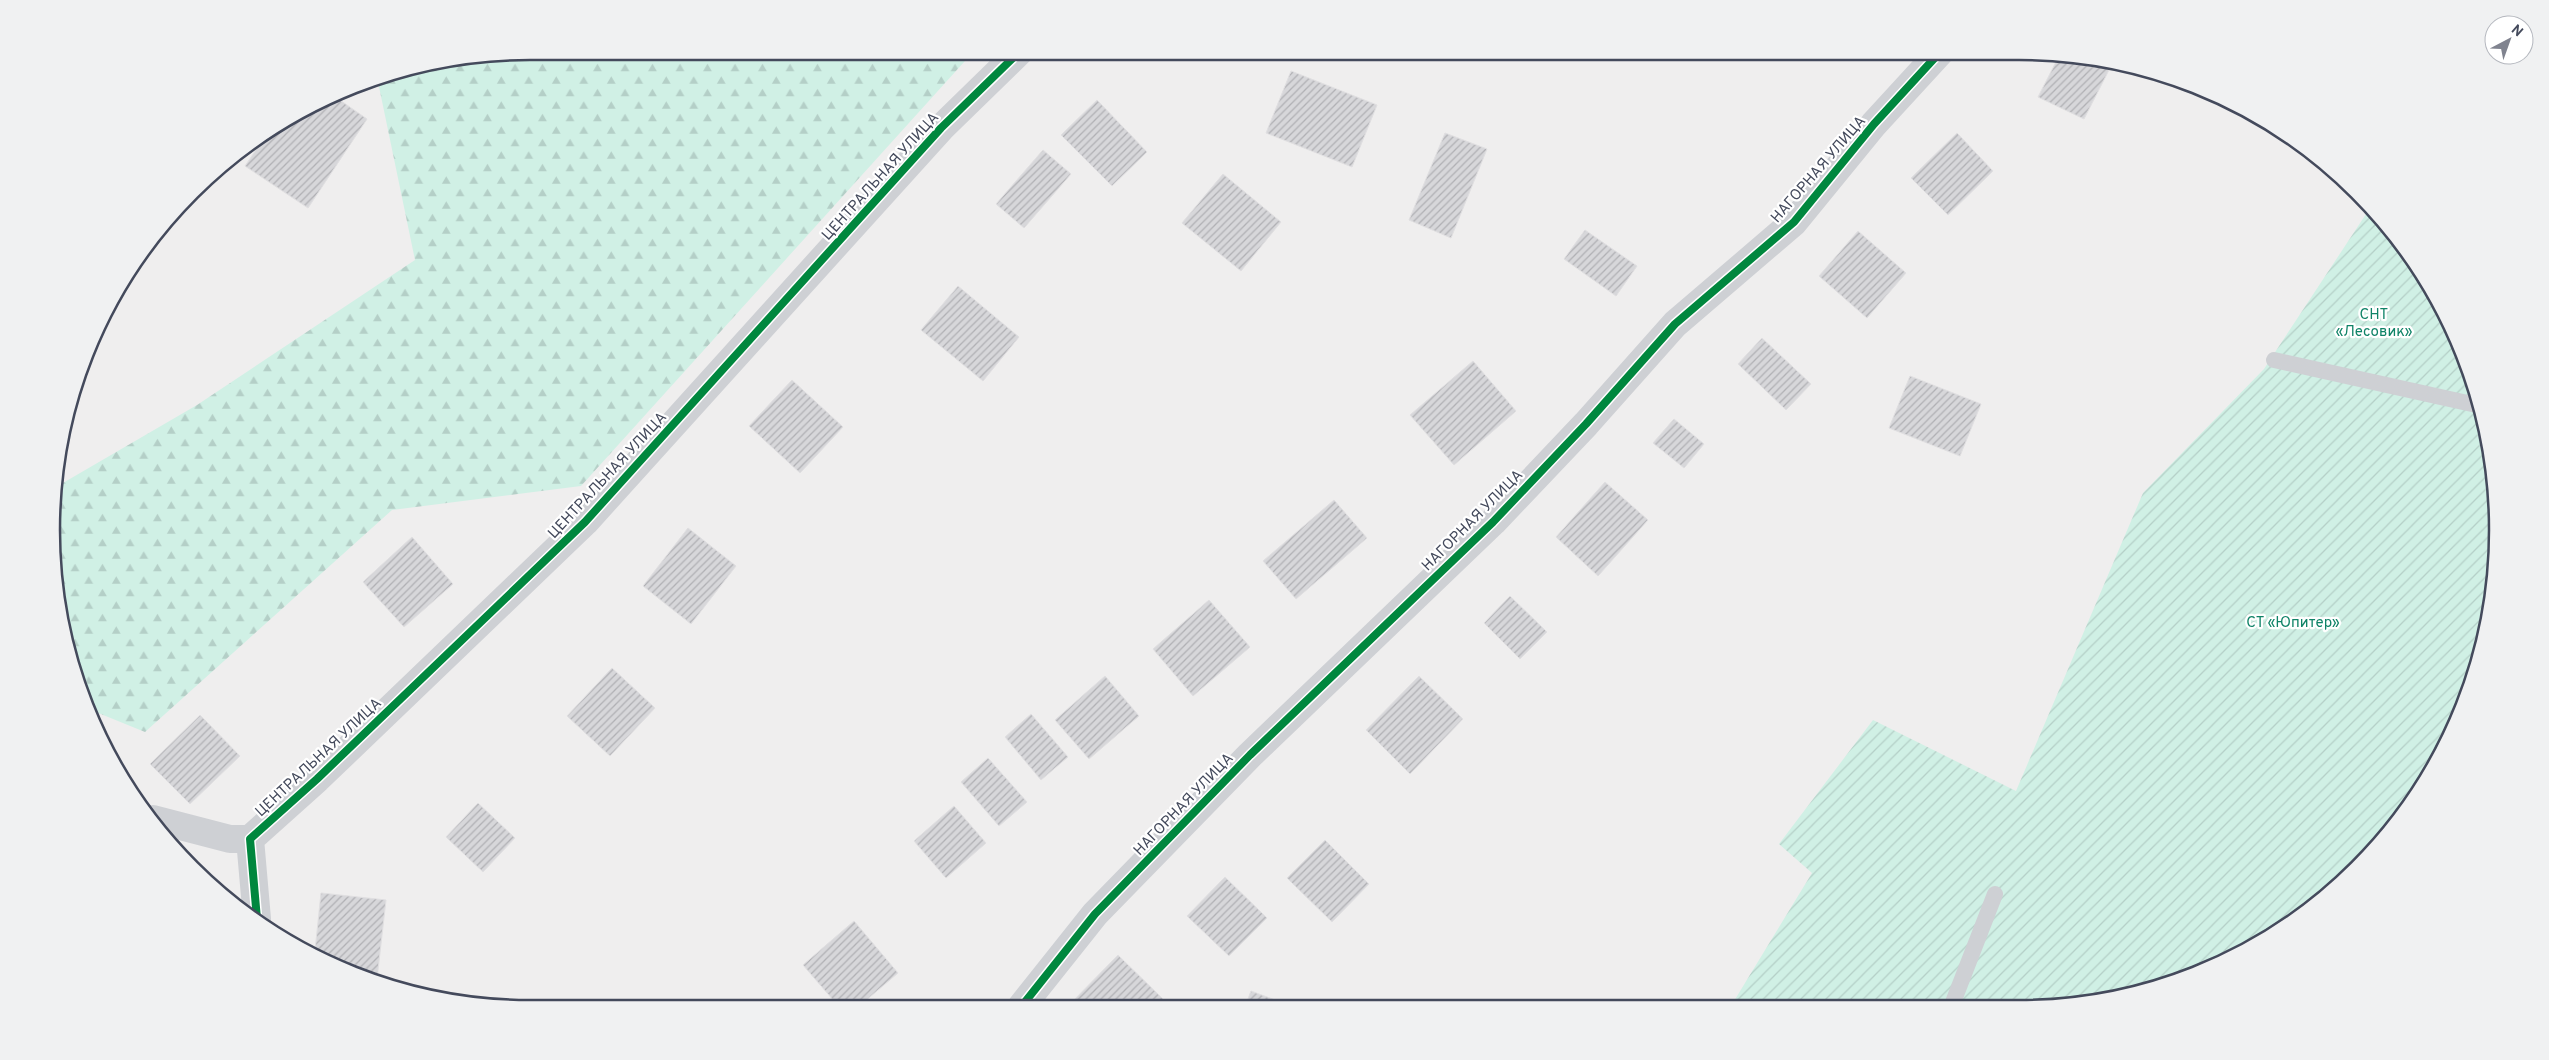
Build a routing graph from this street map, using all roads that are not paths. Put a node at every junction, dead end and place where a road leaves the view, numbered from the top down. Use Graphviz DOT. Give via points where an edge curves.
graph roads {
  1 [pos="1011,60"];
  2 [pos="1933,60"];
  3 [pos="2274,360"];
  4 [pos="2472,404"];
  5 [pos="161,821"];
  6 [pos="250,839"];
  7 [pos="1995,894"];
  8 [pos="256,912"];
  9 [pos="1027,1000"];
  10 [pos="1954,1000"];
  1 -- 6 [label="street, ЦЕНТРАЛЬНАЯ УЛИЦА" via="941,128 585,522"];
  2 -- 9 [label="street, НАГОРНАЯ УЛИЦА" via="1874,124 1794,222 1676,324 1493,522 1250,755 1095,914"];
  3 -- 4 [label="lane"];
  5 -- 6 [label="street" via="230,839"];
  6 -- 8 [label="street"];
  7 -- 10 [label="lane"];
}
